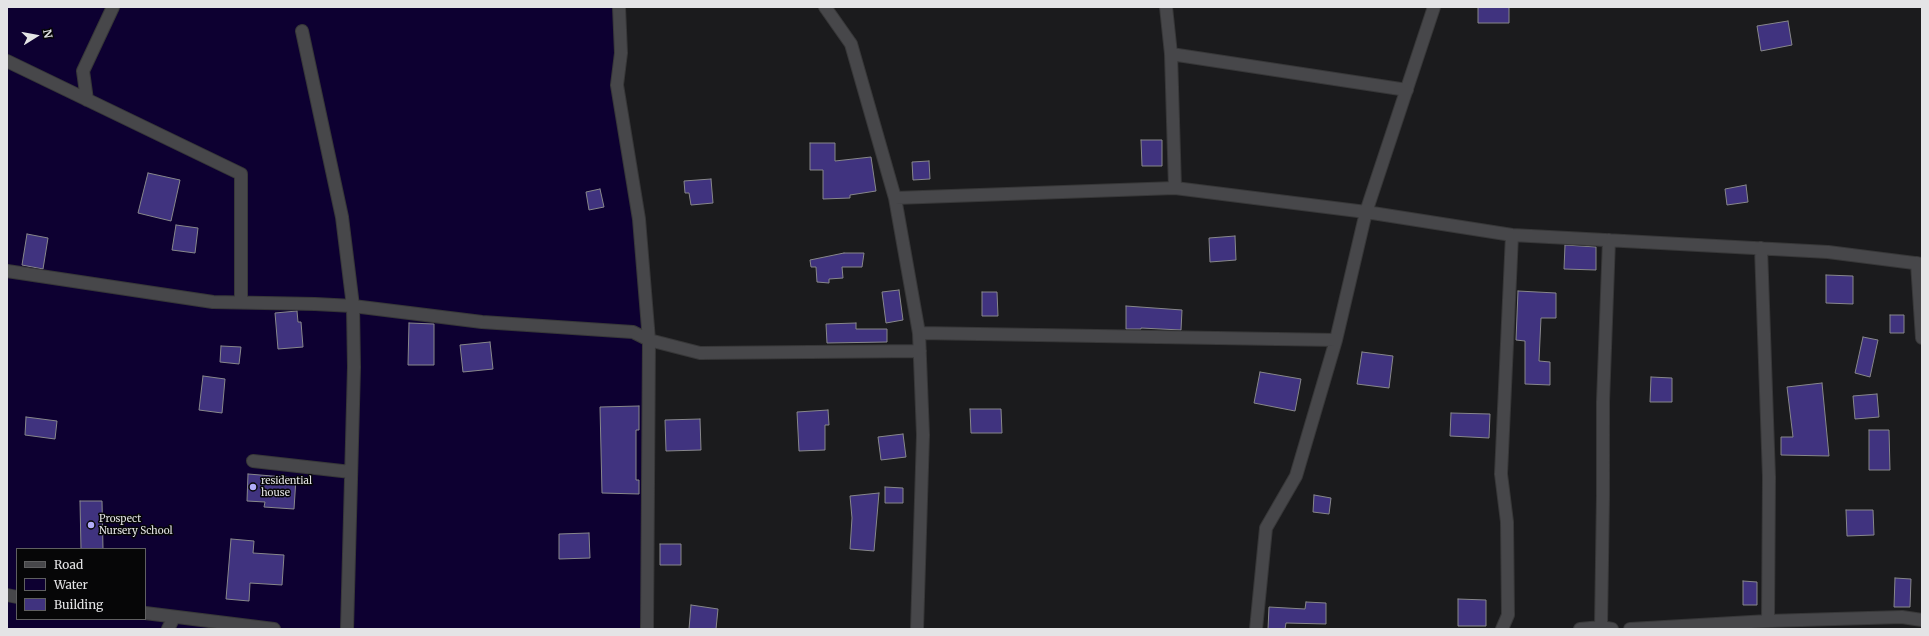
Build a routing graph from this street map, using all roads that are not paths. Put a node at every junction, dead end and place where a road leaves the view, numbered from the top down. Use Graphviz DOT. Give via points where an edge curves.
graph roads {
  1 [pos="113,7"];
  2 [pos="619,7"];
  3 [pos="825,7"];
  4 [pos="1166,7"];
  5 [pos="1434,7"];
  6 [pos="302,31"];
  7 [pos="1171,54"];
  8 [pos="7,61"];
  9 [pos="1407,90"];
  10 [pos="87,100"];
  11 [pos="1176,188"];
  12 [pos="895,198"];
  13 [pos="1366,212"];
  14 [pos="1512,235"];
  15 [pos="1610,240"];
  16 [pos="1761,248"];
  17 [pos="1920,264"];
  18 [pos="7,271"];
  19 [pos="241,302"];
  20 [pos="353,306"];
  21 [pos="919,333"];
  22 [pos="1922,338"];
  23 [pos="650,340"];
  24 [pos="1336,340"];
  25 [pos="920,350"];
  26 [pos="253,461"];
  27 [pos="351,472"];
  28 [pos="146,613"];
  29 [pos="174,617"];
  30 [pos="1922,620"];
  31 [pos="1768,621"];
  32 [pos="1799,625"];
  33 [pos="1606,628"];
  34 [pos="168,629"];
  35 [pos="268,629"];
  36 [pos="347,629"];
  37 [pos="647,629"];
  38 [pos="917,629"];
  39 [pos="1256,629"];
  40 [pos="1502,629"];
  41 [pos="1580,629"];
  42 [pos="1630,629"];
  1 -- 10 [label="street" via="83,71"];
  2 -- 23 [label="street" via="621,52 617,86 639,219"];
  3 -- 12 [label="street" via="851,44"];
  4 -- 7 [label="street"];
  5 -- 9 [label="street"];
  6 -- 20 [label="street" via="342,217"];
  7 -- 9 [label="street"];
  7 -- 11 [label="street"];
  8 -- 10 [label="street"];
  9 -- 13 [label="street"];
  10 -- 19 [label="street" via="241,174"];
  11 -- 12 [label="street"];
  11 -- 13 [label="street"];
  12 -- 21 [label="street"];
  13 -- 14 [label="street"];
  13 -- 24 [label="street"];
  14 -- 15 [label="street"];
  14 -- 40 [label="street" via="1500,474 1507,522 1508,615"];
  15 -- 16 [label="street"];
  15 -- 33 [label="street" via="1603,402 1603,574"];
  16 -- 17 [label="street" via="1828,252"];
  16 -- 31 [label="street" via="1769,477"];
  17 -- 22 [label="street"];
  18 -- 19 [label="street" via="214,302"];
  19 -- 20 [label="street"];
  20 -- 23 [label="street" via="482,322 633,332"];
  20 -- 27 [label="street"];
  21 -- 24 [label="street"];
  21 -- 25 [label="street"];
  23 -- 25 [label="street" via="700,353"];
  23 -- 37 [label="street"];
  24 -- 39 [label="street" via="1296,476 1266,528"];
  25 -- 38 [label="street" via="923,435"];
  26 -- 27 [label="street"];
  27 -- 36 [label="street"];
  28 -- 29 [label="street"];
  29 -- 34 [label="street"];
  29 -- 35 [label="street"];
  30 -- 32 [label="street" via="1902,618"];
  31 -- 32 [label="street"];
  31 -- 42 [label="street"];
  33 -- 41 [label="street"];
}
